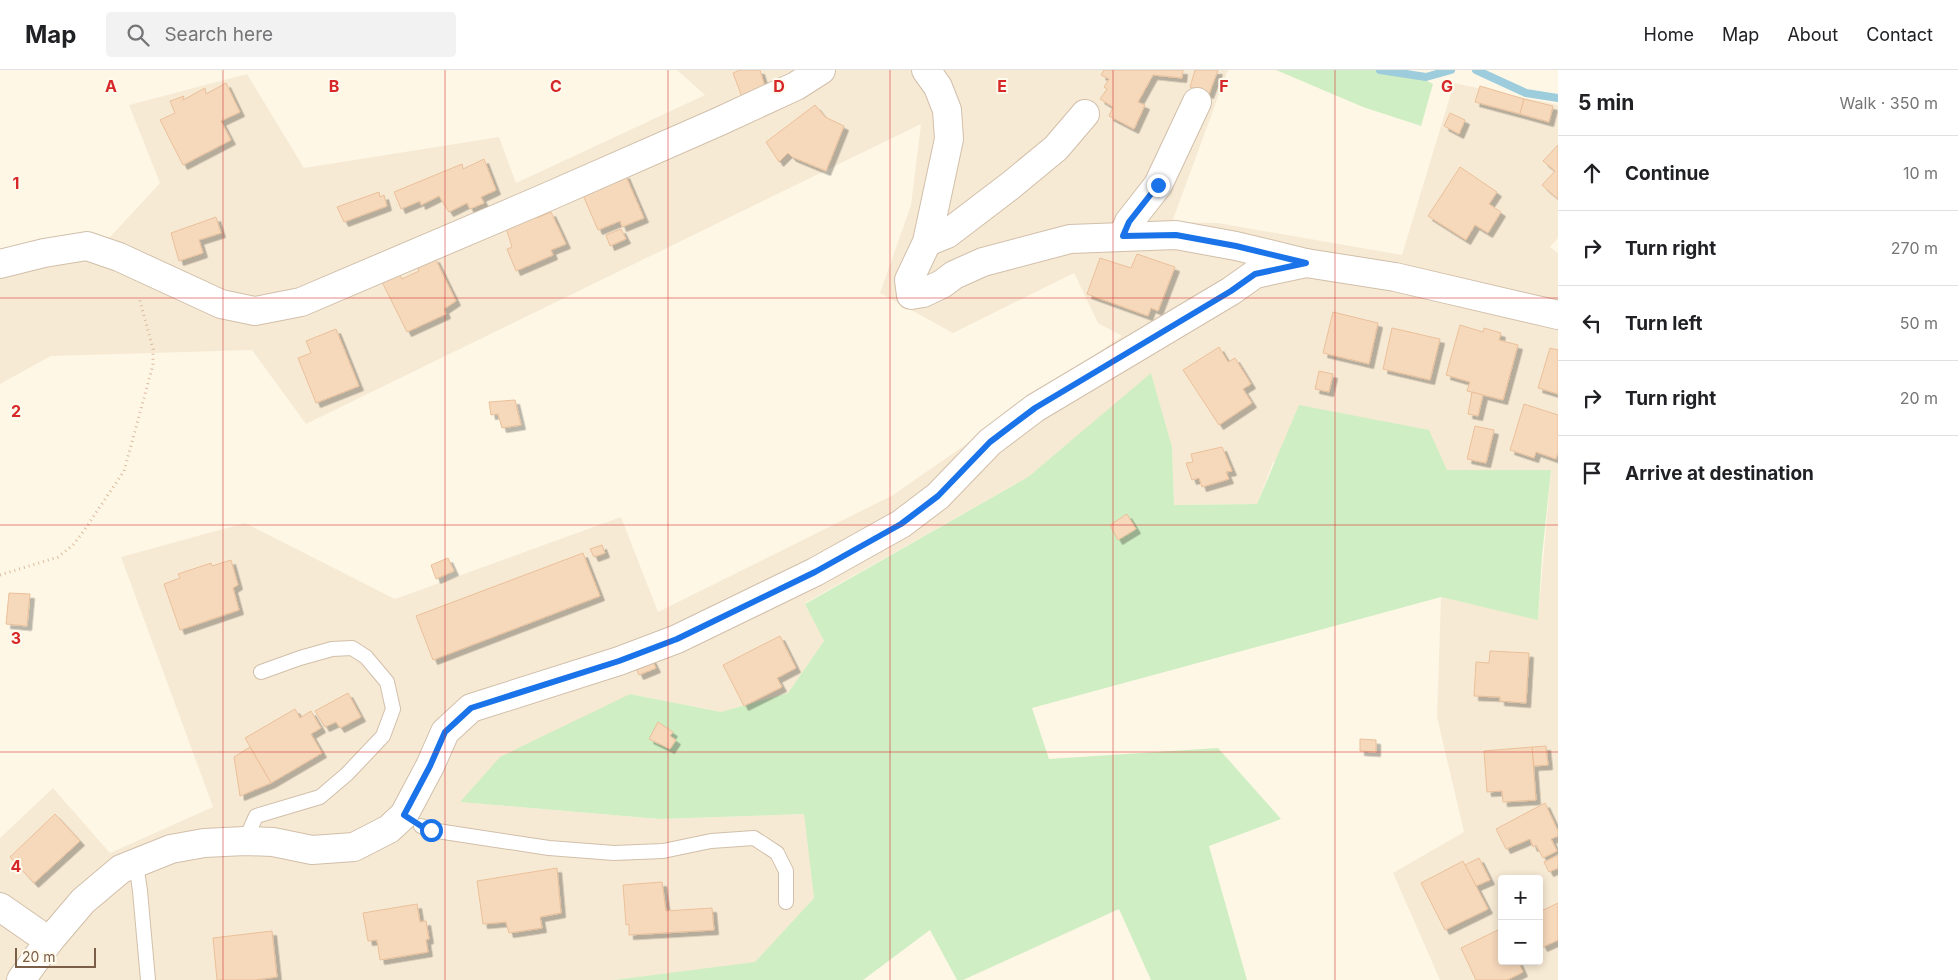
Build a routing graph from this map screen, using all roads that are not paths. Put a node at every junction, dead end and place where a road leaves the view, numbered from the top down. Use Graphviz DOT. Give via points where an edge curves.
graph roads {
  1 [pos="821,70"];
  2 [pos="926,70"];
  3 [pos="1197,102"];
  4 [pos="1086,114"];
  5 [pos="1123,236"];
  6 [pos="927,242"];
  7 [pos="1306,263"];
  8 [pos="0,264"];
  9 [pos="1558,315"];
  10 [pos="261,672"];
  11 [pos="411,820"];
  12 [pos="245,841"];
  13 [pos="136,863"];
  14 [pos="786,902"];
  15 [pos="0,907"];
  16 [pos="49,941"];
  17 [pos="21,980"];
  18 [pos="148,980"];
  1 -- 8 [label="street" via="796,86 718,122 302,302 255,311 221,304 119,257 87,246"];
  2 -- 6 [label="street" via="938,87 947,110 949,139"];
  3 -- 5 [label="street" via="1158,185 1129,222"];
  4 -- 6 [label="street" via="1056,148 1016,181 948,234"];
  5 -- 6 [label="street" via="1070,239 983,262 923,293 911,295 909,280"];
  5 -- 7 [label="street" via="1176,235"];
  7 -- 9 [label="street" via="1396,277"];
  7 -- 11 [label="street" via="1255,274 1035,408 990,442 938,496 901,524 815,572 677,639 471,708 445,732"];
  10 -- 12 [label="lane" via="332,649 352,648 366,657 387,682 393,708 383,736 347,774 320,797 256,816"];
  11 -- 12 [label="street" via="354,847 312,850 273,842"];
  11 -- 14 [label="lane" via="431,830 549,848 614,853 663,851 712,841 754,838 777,853 786,871"];
  12 -- 13 [label="street" via="171,849"];
  13 -- 16 [label="street" via="120,869 83,901"];
  13 -- 18 [label="lane"];
  15 -- 16 [label="street"];
  16 -- 17 [label="street"];
}
